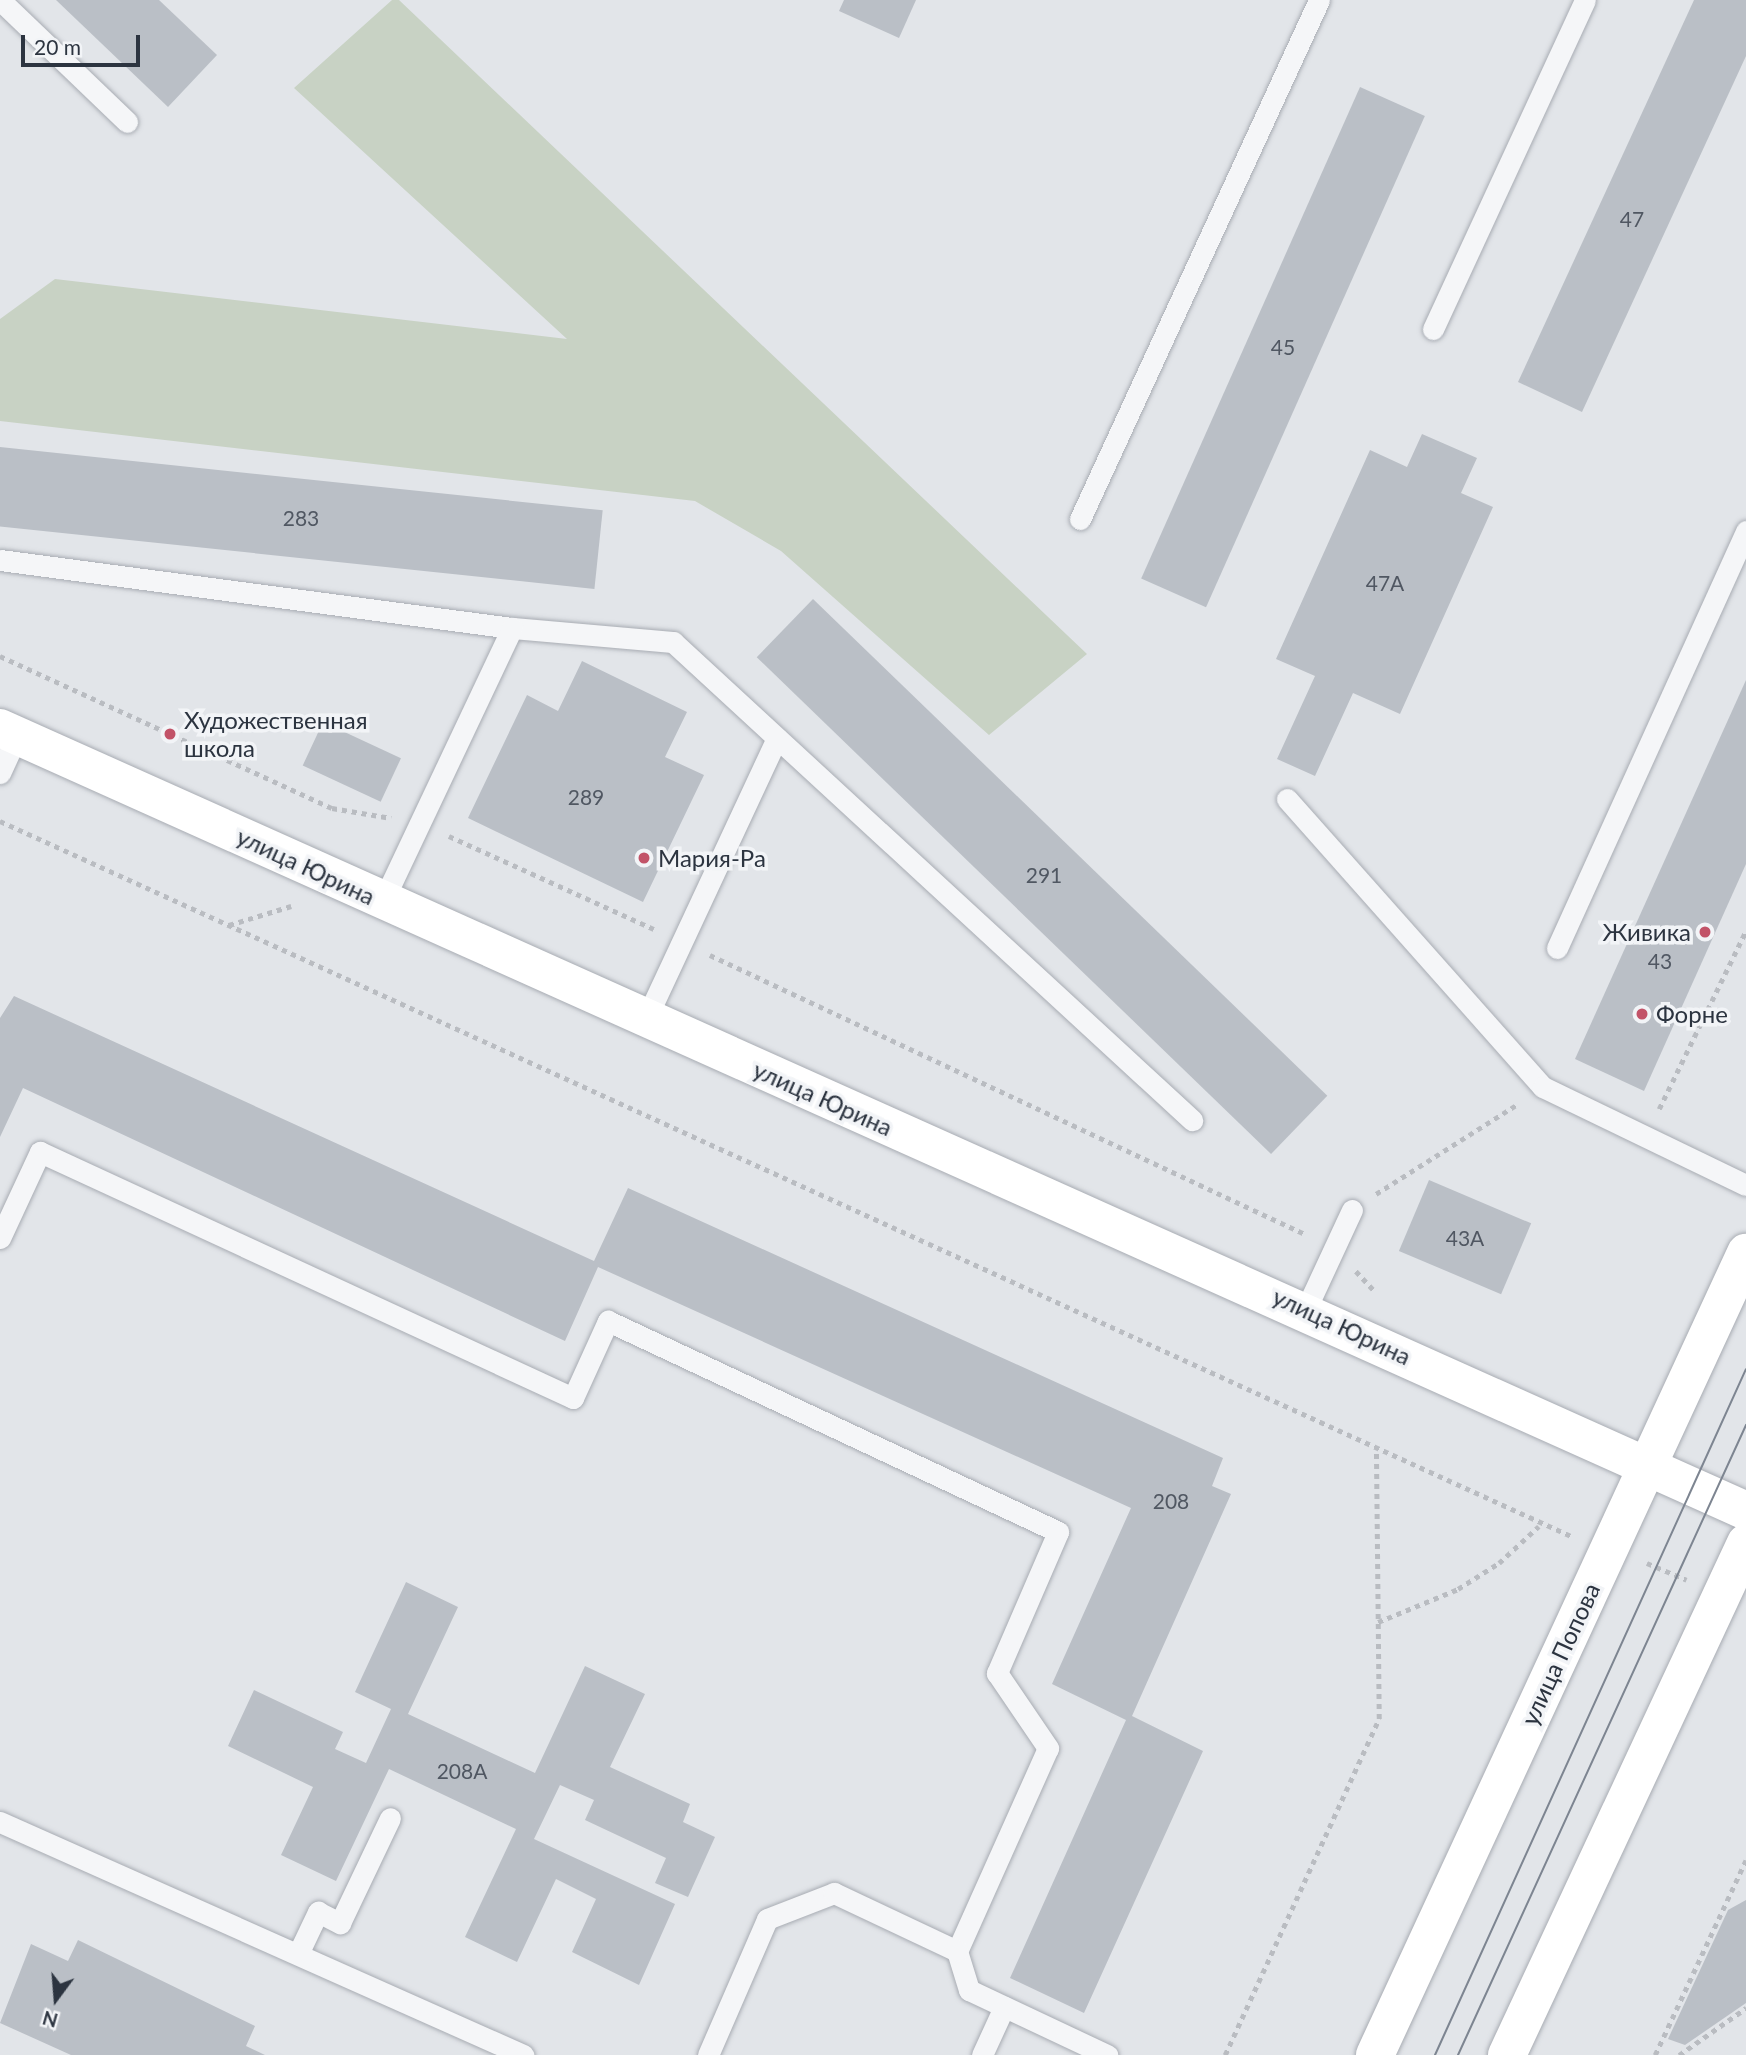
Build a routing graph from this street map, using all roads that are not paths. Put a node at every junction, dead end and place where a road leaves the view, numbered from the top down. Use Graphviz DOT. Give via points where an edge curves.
graph roads {
  1 [pos="0,0"];
  2 [pos="1585,0"];
  3 [pos="1315,1"];
  4 [pos="127,122"];
  5 [pos="1433,329"];
  6 [pos="1080,519"];
  7 [pos="1746,531"];
  8 [pos="0,561"];
  9 [pos="512,628"];
  10 [pos="9,732"];
  11 [pos="777,737"];
  12 [pos="0,773"];
  13 [pos="1287,799"];
  14 [pos="383,901"];
  15 [pos="1557,948"];
  16 [pos="645,1021"];
  17 [pos="1192,1119"];
  18 [pos="1746,1185"];
  19 [pos="1352,1210"];
  20 [pos="0,1238"];
  21 [pos="1746,1253"];
  22 [pos="1306,1309"];
  23 [pos="1647,1467"];
  24 [pos="1746,1511"];
  25 [pos="1746,1543"];
  26 [pos="390,1818"];
  27 [pos="0,1822"];
  28 [pos="957,1951"];
  29 [pos="298,1954"];
  30 [pos="1004,2007"];
  31 [pos="523,2055"];
  32 [pos="708,2055"];
  33 [pos="982,2055"];
  34 [pos="1107,2055"];
  35 [pos="1375,2055"];
  36 [pos="1507,2055"];
  1 -- 4 [label="lane"];
  2 -- 5 [label="lane"];
  3 -- 6 [label="lane"];
  7 -- 15 [label="lane"];
  8 -- 9 [label="lane"];
  9 -- 11 [label="lane" via="673,642"];
  9 -- 14 [label="lane"];
  10 -- 12 [label="lane"];
  10 -- 14 [label="main road, улица Юрина"];
  11 -- 16 [label="lane"];
  11 -- 17 [label="lane"];
  13 -- 18 [label="lane" via="1543,1087"];
  14 -- 16 [label="main road, улица Юрина"];
  16 -- 22 [label="main road, улица Юрина"];
  19 -- 22 [label="lane"];
  20 -- 28 [label="lane" via="40,1152 573,1398 608,1321 1058,1532 997,1674 1048,1748"];
  21 -- 23 [label="main road, улица Попова"];
  22 -- 23 [label="main road, улица Юрина"];
  23 -- 24 [label="main road, улица Юрина"];
  23 -- 35 [label="main road, улица Попова"];
  25 -- 36 [label="main road"];
  26 -- 29 [label="lane" via="340,1923 318,1912"];
  27 -- 29 [label="lane"];
  28 -- 30 [label="lane" via="969,1990"];
  28 -- 32 [label="lane" via="834,1893 767,1919"];
  29 -- 31 [label="lane"];
  30 -- 33 [label="lane"];
  30 -- 34 [label="lane"];
}
